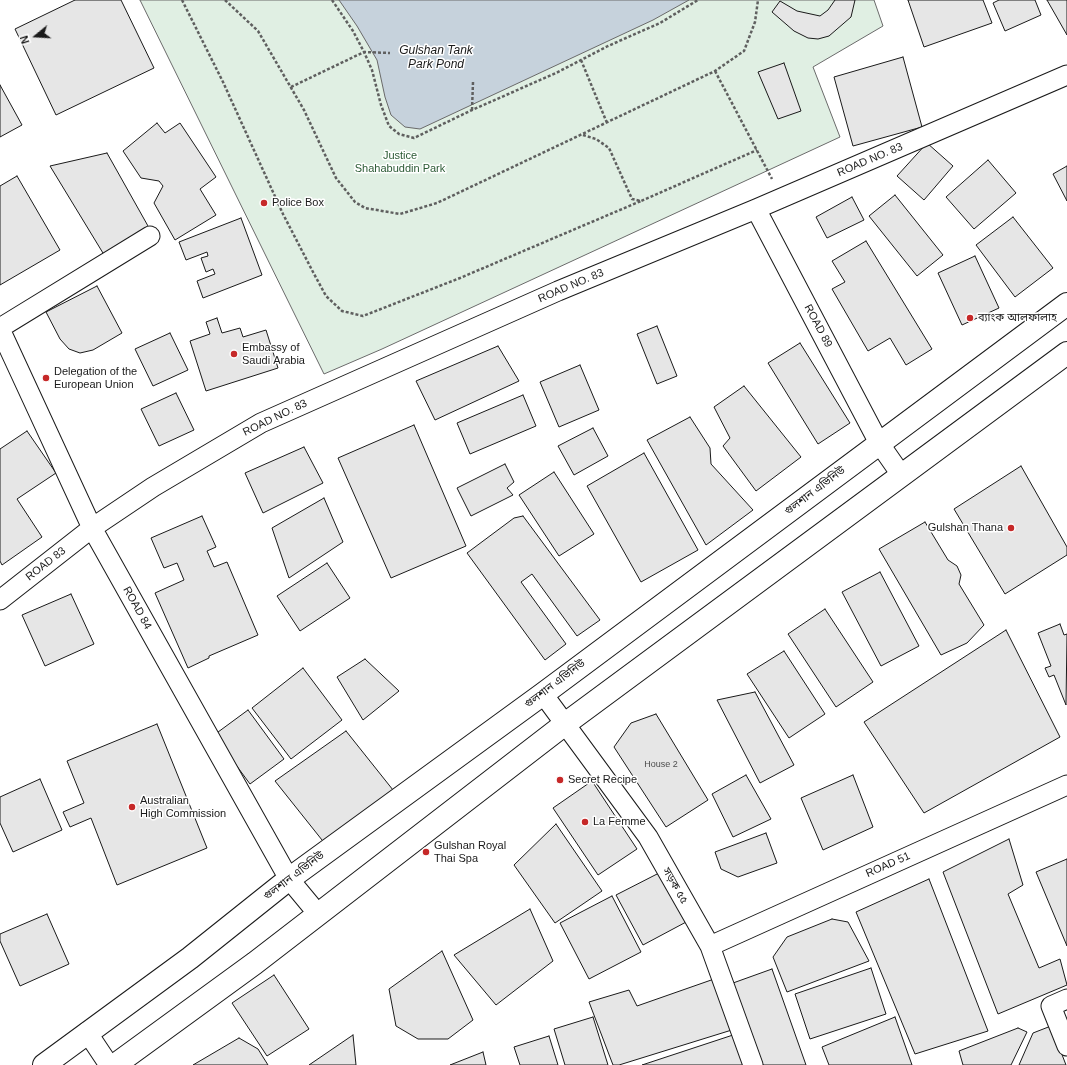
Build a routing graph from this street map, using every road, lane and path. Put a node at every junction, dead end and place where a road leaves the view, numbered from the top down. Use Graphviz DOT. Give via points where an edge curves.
graph roads {
  1 [pos="182,0"];
  2 [pos="225,0"];
  3 [pos="332,0"];
  4 [pos="698,0"];
  5 [pos="758,0"];
  6 [pos="364,52"];
  7 [pos="390,53"];
  8 [pos="581,60"];
  9 [pos="715,71"];
  10 [pos="1067,75"];
  11 [pos="473,82"];
  12 [pos="291,87"];
  13 [pos="472,110"];
  14 [pos="607,123"];
  15 [pos="583,135"];
  16 [pos="757,150"];
  17 [pos="782,198"];
  18 [pos="641,201"];
  19 [pos="756,209"];
  20 [pos="150,236"];
  21 [pos="1067,304"];
  22 [pos="0,329"];
  23 [pos="1067,353"];
  24 [pos="879,443"];
  25 [pos="902,476"];
  26 [pos="92,528"];
  27 [pos="0,600"];
  28 [pos="543,694"];
  29 [pos="565,724"];
  30 [pos="1067,785"];
  31 [pos="289,879"];
  32 [pos="318,914"];
  33 [pos="710,946"];
  34 [pos="1067,999"];
  35 [pos="87,1032"];
  36 [pos="1067,1046"];
  37 [pos="44,1065"];
  38 [pos="110,1065"];
  39 [pos="115,1065"];
  40 [pos="753,1065"];
  1 -- 18 [label="path" via="223,82 283,214 326,296 342,311 363,316"];
  2 -- 12 [label="path" via="258,31"];
  3 -- 6 [label="path"];
  4 -- 8 [label="path" via="660,23"];
  5 -- 9 [label="path" via="755,22 744,51"];
  6 -- 7 [label="path"];
  6 -- 12 [label="path"];
  6 -- 13 [label="path" via="372,70 385,118 389,126 399,134 414,138 421,136"];
  8 -- 13 [label="path"];
  8 -- 14 [label="path"];
  9 -- 14 [label="path"];
  9 -- 16 [label="path"];
  10 -- 17 [label="street, ROAD NO. 83"];
  11 -- 13 [label="path"];
  12 -- 15 [label="path" via="336,178 355,202 365,208 380,211 400,214 437,203"];
  14 -- 15 [label="path"];
  15 -- 18 [label="path" via="596,139 609,148 632,199"];
  16 -- 17 [label="path"];
  16 -- 18 [label="path"];
  17 -- 19 [label="street, ROAD NO. 83"];
  19 -- 24 [label="street, ROAD 89"];
  19 -- 26 [label="street, ROAD NO. 83" via="558,290 261,422 153,487"];
  20 -- 22 [label="street"];
  21 -- 24 [label="street, গুলশান এভিনিউ"];
  22 -- 26 [label="street, ROAD 84"];
  23 -- 25 [label="street"];
  24 -- 25 [label="street, ROAD 89"];
  24 -- 28 [label="street, গুলশান এভিনিউ"];
  25 -- 29 [label="street"];
  26 -- 27 [label="street, ROAD 83"];
  26 -- 31 [label="street, ROAD 84"];
  28 -- 29 [label="street, সড়ক ৫৫"];
  28 -- 31 [label="street, গুলশান এভিনিউ"];
  29 -- 32 [label="street"];
  29 -- 33 [label="street, সড়ক ৫৫" via="648,837"];
  30 -- 33 [label="street, ROAD 51"];
  31 -- 32 [label="street, ROAD 84"];
  31 -- 35 [label="street, গুলশান এভিনিউ" via="190,958"];
  32 -- 39 [label="street"];
  33 -- 40 [label="street, সড়ক ৫৫"];
  34 -- 36 [label="street" via="1051,1006"];
  35 -- 37 [label="street, গুলশান এভিনিউ"];
  35 -- 38 [label="street"];
}
